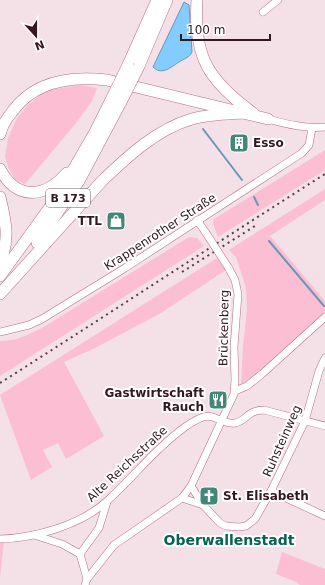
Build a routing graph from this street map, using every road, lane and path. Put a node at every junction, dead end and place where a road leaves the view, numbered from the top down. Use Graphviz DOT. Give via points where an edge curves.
graph roads {
  1 [pos="157,0"];
  2 [pos="167,0"];
  3 [pos="197,0"];
  4 [pos="278,0"];
  5 [pos="263,12"];
  6 [pos="133,65"];
  7 [pos="116,101"];
  8 [pos="244,113"];
  9 [pos="264,118"];
  10 [pos="325,127"];
  11 [pos="312,128"];
  12 [pos="0,134"];
  13 [pos="81,158"];
  14 [pos="0,169"];
  15 [pos="0,197"];
  16 [pos="197,220"];
  17 [pos="0,264"];
  18 [pos="0,276"];
  19 [pos="3,291"];
  20 [pos="325,316"];
  21 [pos="0,332"];
  22 [pos="325,358"];
  23 [pos="235,391"];
  24 [pos="221,420"];
  25 [pos="305,421"];
  26 [pos="325,426"];
  27 [pos="191,486"];
  28 [pos="271,491"];
  29 [pos="182,498"];
  30 [pos="107,502"];
  31 [pos="203,505"];
  32 [pos="325,516"];
  33 [pos="33,535"];
  34 [pos="0,539"];
  35 [pos="80,554"];
  36 [pos="86,582"];
  1 -- 6 [label="highway, B 173"];
  2 -- 6 [label="highway, B 173"];
  3 -- 9 [label="highway" via="198,40 210,73 223,89"];
  4 -- 5 [label="street"];
  6 -- 7 [label="highway, B 173, bridge"];
  7 -- 13 [label="highway, B 173"];
  7 -- 19 [label="highway, B 173" via="79,181"];
  8 -- 9 [label="highway"];
  8 -- 12 [label="highway" via="107,80 81,78 60,80 27,96 16,106"];
  8 -- 19 [label="highway" via="194,118 175,125 147,142 102,181"];
  9 -- 11 [label="street"];
  10 -- 11 [label="street"];
  11 -- 16 [label="street, Krappenrother Straße" via="309,145 305,151"];
  13 -- 14 [label="highway" via="57,183 40,192 19,190 10,184"];
  13 -- 18 [label="highway, B 173" via="58,196"];
  15 -- 17 [label="highway" via="7,236"];
  16 -- 21 [label="street, Krappenrother Straße" via="42,319"];
  16 -- 23 [label="street, Brückenberg, bridge" via="235,280 238,294 234,347"];
  20 -- 23 [label="street" via="262,374 247,386"];
  22 -- 25 [label="street, Ruhsteinweg"];
  23 -- 24 [label="street, Brückenberg"];
  24 -- 25 [label="street, Alte Reichsstraße" via="234,424 250,413 264,410"];
  24 -- 27 [label="street, Brückenberg"];
  24 -- 30 [label="street, Alte Reichsstraße" via="212,416 202,418 177,433"];
  25 -- 26 [label="street"];
  25 -- 28 [label="street, Ruhsteinweg"];
  27 -- 29 [label="street, Brückenberg"];
  27 -- 31 [label="street"];
  28 -- 31 [label="street, Ruhsteinweg" via="255,519 246,526 231,527 220,523"];
  28 -- 32 [label="street"];
  29 -- 31 [label="street"];
  29 -- 36 [label="street, Brückenberg" via="114,545"];
  30 -- 33 [label="street, Alte Reichsstraße" via="79,519"];
  30 -- 35 [label="street" via="99,528"];
  33 -- 34 [label="street, Alte Reichsstraße"];
  33 -- 35 [label="street" via="62,544"];
  35 -- 36 [label="street"];
}
